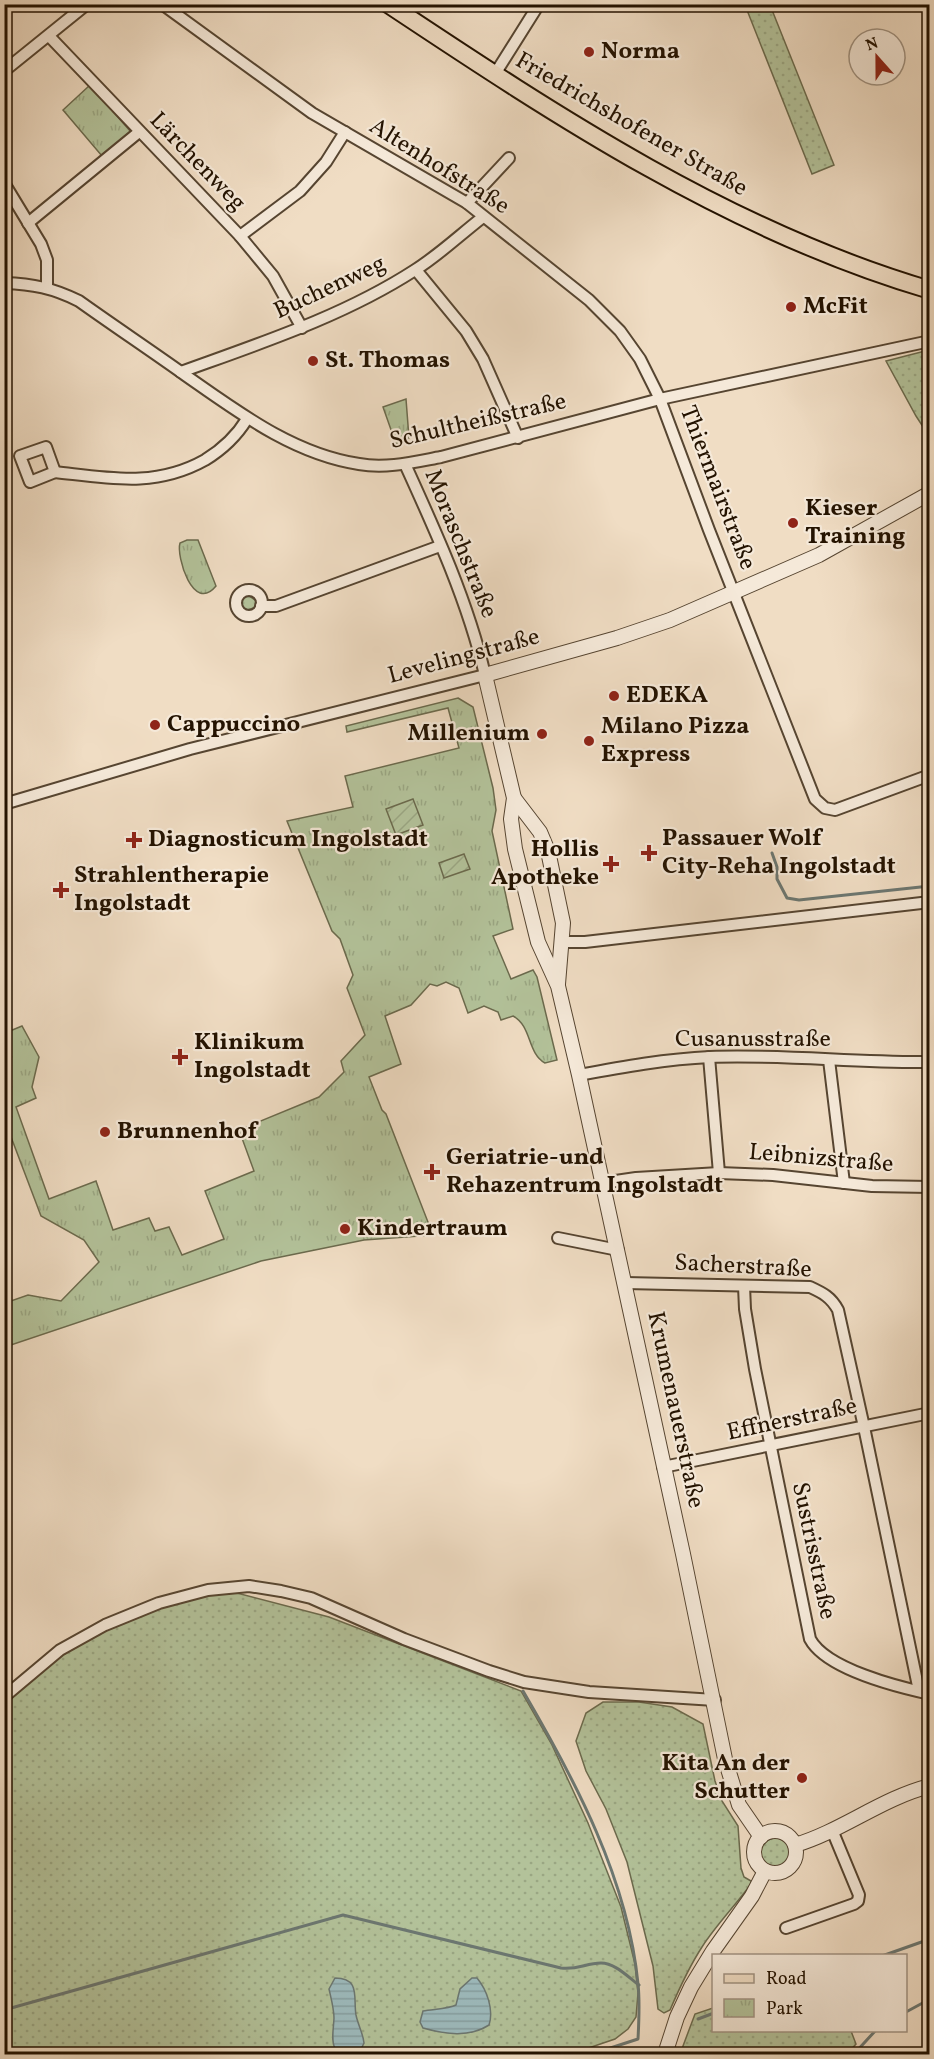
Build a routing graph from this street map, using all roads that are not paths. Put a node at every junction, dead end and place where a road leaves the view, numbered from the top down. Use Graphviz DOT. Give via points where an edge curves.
graph roads {
  1 [pos="87,4"];
  2 [pos="162,4"];
  3 [pos="388,4"];
  4 [pos="539,4"];
  5 [pos="49,36"];
  6 [pos="4,71"];
  7 [pos="495,74"];
  8 [pos="139,132"];
  9 [pos="345,132"];
  10 [pos="509,158"];
  11 [pos="4,183"];
  12 [pos="467,204"];
  13 [pos="483,217"];
  14 [pos="28,223"];
  15 [pos="240,236"];
  16 [pos="416,270"];
  17 [pos="4,283"];
  18 [pos="47,287"];
  19 [pos="930,290"];
  20 [pos="302,327"];
  21 [pos="930,341"];
  22 [pos="182,372"];
  23 [pos="660,399"];
  24 [pos="247,419"];
  25 [pos="518,438"];
  26 [pos="405,464"];
  27 [pos="55,472"];
  28 [pos="930,488"];
  29 [pos="930,493"];
  30 [pos="916,500"];
  31 [pos="440,546"];
  32 [pos="735,593"];
  33 [pos="261,606"];
  34 [pos="486,675"];
  35 [pos="930,775"];
  36 [pos="514,798"];
  37 [pos="4,804"];
  38 [pos="535,826"];
  39 [pos="513,834"];
  40 [pos="930,902"];
  41 [pos="538,942"];
  42 [pos="561,942"];
  43 [pos="558,986"];
  44 [pos="709,1057"];
  45 [pos="829,1060"];
  46 [pos="930,1062"];
  47 [pos="579,1075"];
  48 [pos="719,1173"];
  49 [pos="602,1183"];
  50 [pos="844,1183"];
  51 [pos="930,1187"];
  52 [pos="558,1238"];
  53 [pos="618,1250"];
  54 [pos="625,1283"];
  55 [pos="744,1286"];
  56 [pos="930,1413"];
  57 [pos="864,1427"];
  58 [pos="770,1446"];
  59 [pos="663,1467"];
  60 [pos="924,1693"];
  61 [pos="4,1697"];
  62 [pos="715,1700"];
  63 [pos="930,1786"];
  64 [pos="832,1830"];
  65 [pos="761,1837"];
  66 [pos="795,1845"];
  67 [pos="765,1871"];
  68 [pos="786,1928"];
  69 [pos="665,2055"];
  1 -- 5 [label="street"];
  2 -- 9 [label="street, Altenhofstraße" via="312,113"];
  3 -- 7 [label="main road, Friedrichshofener Straße"];
  4 -- 7 [label="street"];
  5 -- 6 [label="street"];
  5 -- 8 [label="street, Lärchenweg"];
  7 -- 19 [label="main road, Friedrichshofener Straße" via="675,183 749,220 828,254"];
  8 -- 14 [label="street"];
  8 -- 15 [label="street, Lärchenweg"];
  9 -- 12 [label="street, Altenhofstraße"];
  9 -- 15 [label="street" via="326,162 300,191"];
  10 -- 12 [label="street"];
  11 -- 14 [label="street"];
  12 -- 13 [label="street, Altenhofstraße"];
  13 -- 16 [label="street, Buchenweg"];
  13 -- 23 [label="street, Altenhofstraße" via="589,300 620,331 640,359"];
  14 -- 18 [label="street" via="47,260"];
  15 -- 20 [label="street, Lärchenweg" via="273,276"];
  16 -- 20 [label="street, Buchenweg"];
  16 -- 25 [label="street" via="466,331 483,359"];
  17 -- 18 [label="street, Schultheißstraße"];
  18 -- 22 [label="street, Schultheißstraße" via="79,301"];
  20 -- 22 [label="street, Buchenweg"];
  21 -- 23 [label="street, Schultheißstraße"];
  22 -- 24 [label="street, Schultheißstraße"];
  23 -- 25 [label="street, Schultheißstraße"];
  23 -- 32 [label="street, Thiermairstraße"];
  24 -- 26 [label="street, Schultheißstraße" via="322,455 359,465"];
  24 -- 27 [label="street" via="219,452 174,474 126,479"];
  25 -- 26 [label="street, Schultheißstraße"];
  26 -- 31 [label="street, Moraschstraße"];
  28 -- 30 [label="street, Levelingstraße"];
  29 -- 30 [label="street, Levelingstraße"];
  30 -- 32 [label="street, Levelingstraße" via="839,545"];
  31 -- 33 [label="street" via="276,606"];
  31 -- 34 [label="street, Moraschstraße" via="467,612"];
  32 -- 34 [label="street, Levelingstraße" via="616,638"];
  32 -- 35 [label="street, Thiermairstraße" via="815,799 825,808 835,810"];
  34 -- 36 [label="street, Krumenauerstraße"];
  34 -- 37 [label="street, Levelingstraße" via="190,749"];
  36 -- 38 [label="street, Krumenauerstraße"];
  36 -- 39 [label="street, Krumenauerstraße"];
  38 -- 39 [label="street" via="524,826"];
  38 -- 42 [label="street, Krumenauerstraße" via="548,851 563,923"];
  39 -- 41 [label="street, Krumenauerstraße"];
  40 -- 42 [label="street"];
  41 -- 42 [label="street"];
  41 -- 43 [label="street, Krumenauerstraße"];
  42 -- 43 [label="street, Krumenauerstraße"];
  43 -- 47 [label="street, Krumenauerstraße"];
  44 -- 45 [label="street, Cusanusstraße"];
  44 -- 47 [label="street, Cusanusstraße"];
  44 -- 48 [label="street"];
  45 -- 46 [label="street, Cusanusstraße"];
  45 -- 50 [label="street"];
  47 -- 49 [label="street, Krumenauerstraße"];
  48 -- 49 [label="street, Leibnizstraße"];
  48 -- 50 [label="street, Leibnizstraße"];
  49 -- 53 [label="street, Krumenauerstraße"];
  50 -- 51 [label="street, Leibnizstraße"];
  52 -- 53 [label="street"];
  53 -- 54 [label="street, Krumenauerstraße"];
  54 -- 55 [label="street, Sacherstraße"];
  54 -- 59 [label="street, Krumenauerstraße"];
  55 -- 57 [label="street, Sacherstraße" via="810,1287 833,1301"];
  55 -- 58 [label="street, Sustrisstraße"];
  56 -- 57 [label="street, Effnerstraße"];
  57 -- 58 [label="street, Effnerstraße"];
  57 -- 60 [label="street, Sacherstraße"];
  58 -- 59 [label="street, Effnerstraße"];
  58 -- 60 [label="street, Sustrisstraße" via="814,1647 825,1657 870,1677"];
  59 -- 62 [label="street, Krumenauerstraße"];
  61 -- 62 [label="street" via="60,1650 105,1624 208,1590 249,1586 311,1598 404,1639 524,1682 589,1692"];
  62 -- 65 [label="street, Krumenauerstraße" via="725,1759 739,1805"];
  63 -- 64 [label="street" via="902,1795"];
  64 -- 66 [label="street"];
  64 -- 68 [label="street" via="859,1895 858,1901"];
  65 -- 66 [label="street" via="777,1831 788,1835"];
  65 -- 67 [label="street" via="754,1855"];
  66 -- 67 [label="street" via="796,1857 789,1868 778,1874"];
  67 -- 69 [label="street" via="692,1987"];
}
